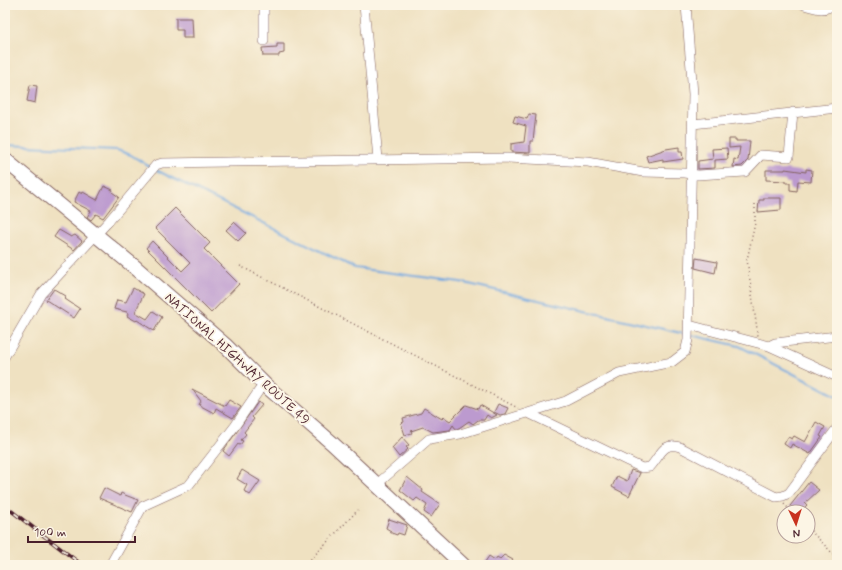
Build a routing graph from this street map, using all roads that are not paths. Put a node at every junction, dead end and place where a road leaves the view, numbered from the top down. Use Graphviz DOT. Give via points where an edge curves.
graph roads {
  1 [pos="264,5"];
  2 [pos="364,5"];
  3 [pos="686,5"];
  4 [pos="804,5"];
  5 [pos="833,5"];
  6 [pos="264,41"];
  7 [pos="837,108"];
  8 [pos="793,112"];
  9 [pos="693,124"];
  10 [pos="378,159"];
  11 [pos="5,160"];
  12 [pos="691,174"];
  13 [pos="96,235"];
  14 [pos="689,325"];
  15 [pos="837,336"];
  16 [pos="769,346"];
  17 [pos="5,356"];
  18 [pos="837,377"];
  19 [pos="265,385"];
  20 [pos="528,413"];
  21 [pos="837,428"];
  22 [pos="376,485"];
  23 [pos="110,565"];
  24 [pos="463,565"];
  1 -- 6 [label="street"];
  2 -- 10 [label="street"];
  3 -- 9 [label="street" via="693,75"];
  4 -- 5 [label="street" via="818,9"];
  7 -- 8 [label="street"];
  8 -- 9 [label="street"];
  8 -- 12 [label="street" via="789,157 761,155 748,170 740,173"];
  9 -- 12 [label="street"];
  10 -- 12 [label="street" via="507,158 588,162 639,172"];
  10 -- 13 [label="street" via="162,163 156,165"];
  11 -- 13 [label="highway, NATIONAL HIGHWAY ROUTE 49"];
  12 -- 14 [label="street"];
  13 -- 17 [label="street" via="41,294"];
  13 -- 19 [label="highway, NATIONAL HIGHWAY ROUTE 49" via="225,345"];
  14 -- 16 [label="street"];
  14 -- 20 [label="street" via="687,349 676,360 619,373 566,401"];
  15 -- 16 [label="street" via="775,343"];
  16 -- 18 [label="street"];
  19 -- 22 [label="highway, NATIONAL HIGHWAY ROUTE 49" via="327,438"];
  19 -- 23 [label="street" via="189,485 143,506"];
  20 -- 21 [label="street" via="642,468 650,467 664,448 676,445 771,495 781,497 789,493"];
  20 -- 22 [label="street" via="460,434 429,439"];
  22 -- 24 [label="highway, NATIONAL HIGHWAY ROUTE 49"];
}
